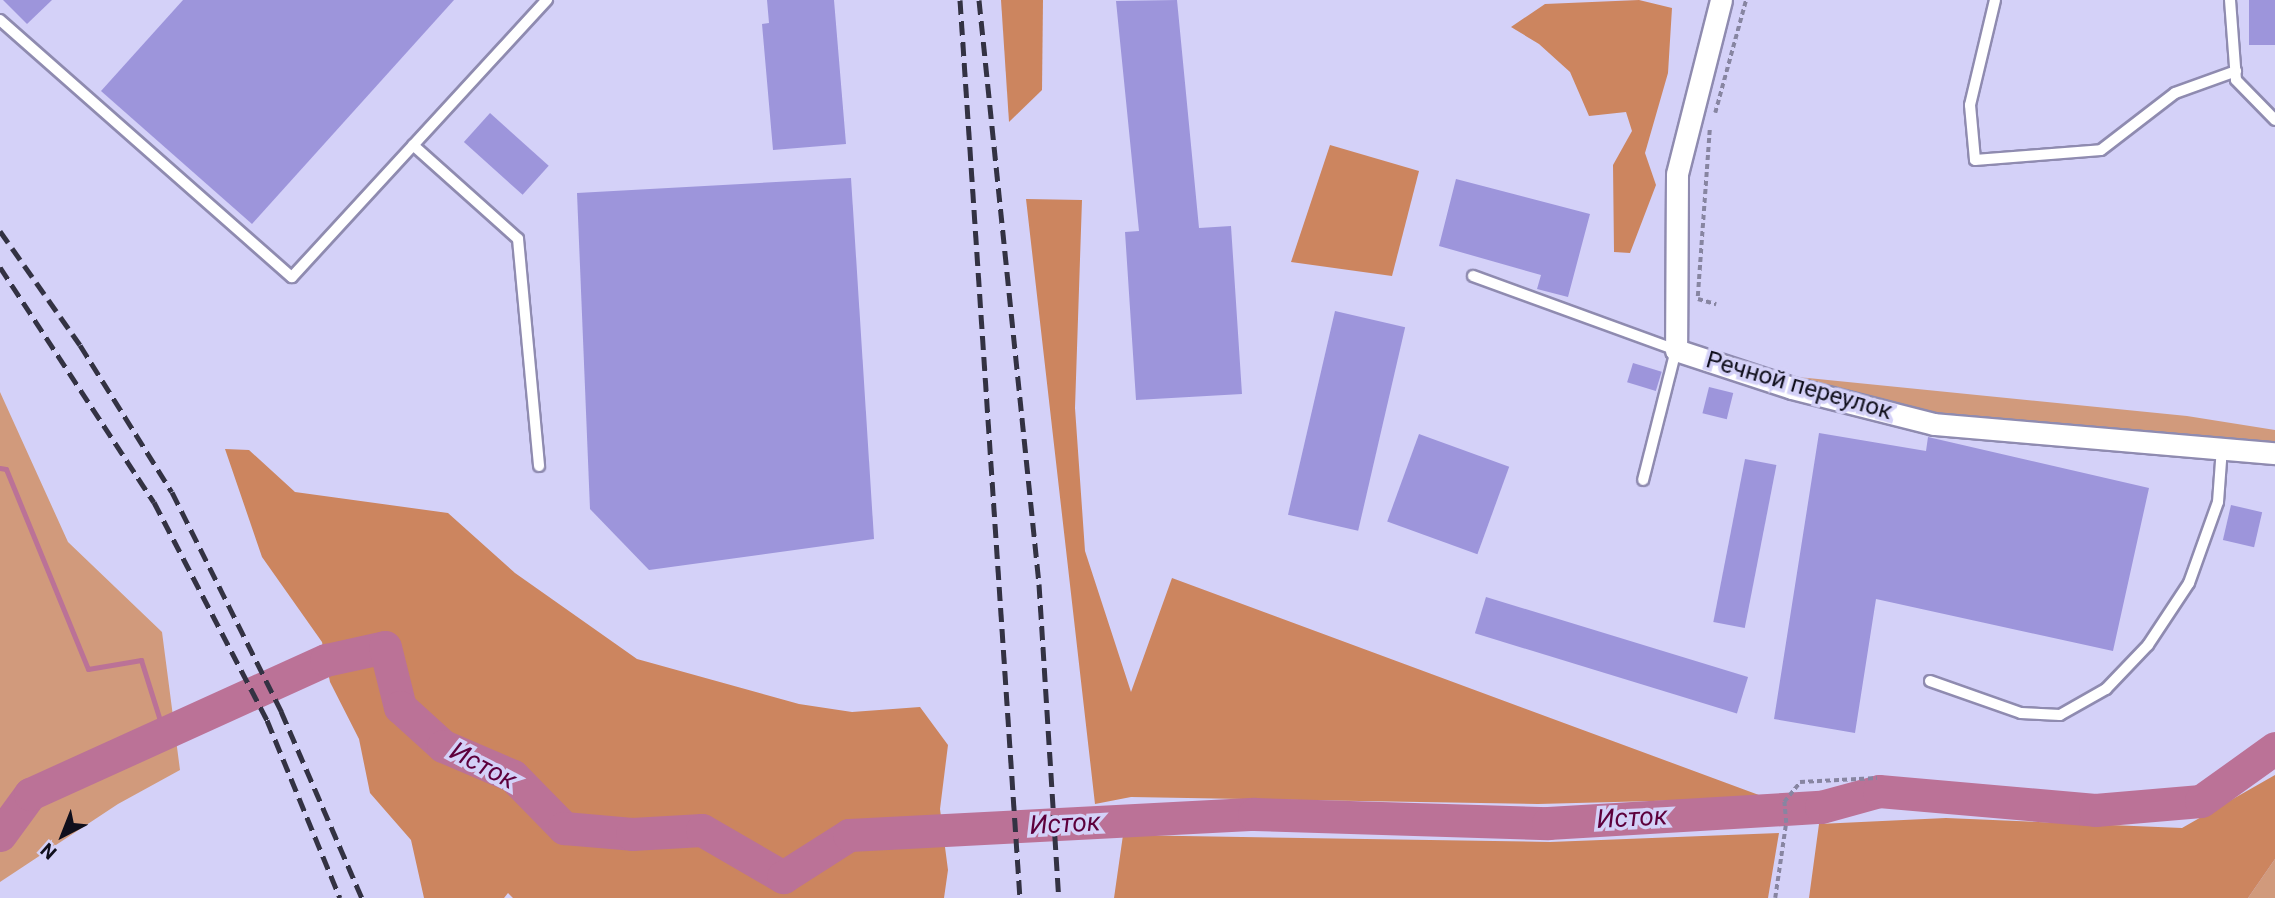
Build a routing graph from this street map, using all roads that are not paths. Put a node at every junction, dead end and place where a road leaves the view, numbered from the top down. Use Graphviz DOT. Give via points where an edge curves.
graph roads {
  1 [pos="547,0"];
  2 [pos="1721,0"];
  3 [pos="1995,0"];
  4 [pos="2230,0"];
  5 [pos="0,20"];
  6 [pos="2236,71"];
  7 [pos="2275,120"];
  8 [pos="413,145"];
  9 [pos="1473,276"];
  10 [pos="1676,350"];
  11 [pos="2222,447"];
  12 [pos="2275,453"];
  13 [pos="539,466"];
  14 [pos="1643,480"];
  15 [pos="1930,681"];
  1 -- 8 [label="lane"];
  2 -- 10 [label="street, Речной переулок" via="1677,174"];
  3 -- 6 [label="lane" via="1970,104 1975,160 2101,150 2175,93"];
  4 -- 6 [label="lane"];
  5 -- 8 [label="lane" via="292,277"];
  6 -- 7 [label="lane" via="2236,80"];
  8 -- 13 [label="lane" via="518,239"];
  9 -- 10 [label="lane"];
  10 -- 11 [label="street, Речной переулок" via="1792,388 1934,424"];
  10 -- 14 [label="lane"];
  11 -- 12 [label="street, Речной переулок"];
  11 -- 15 [label="lane" via="2218,502 2189,583 2148,645 2106,690 2060,715 2021,713"];
}
